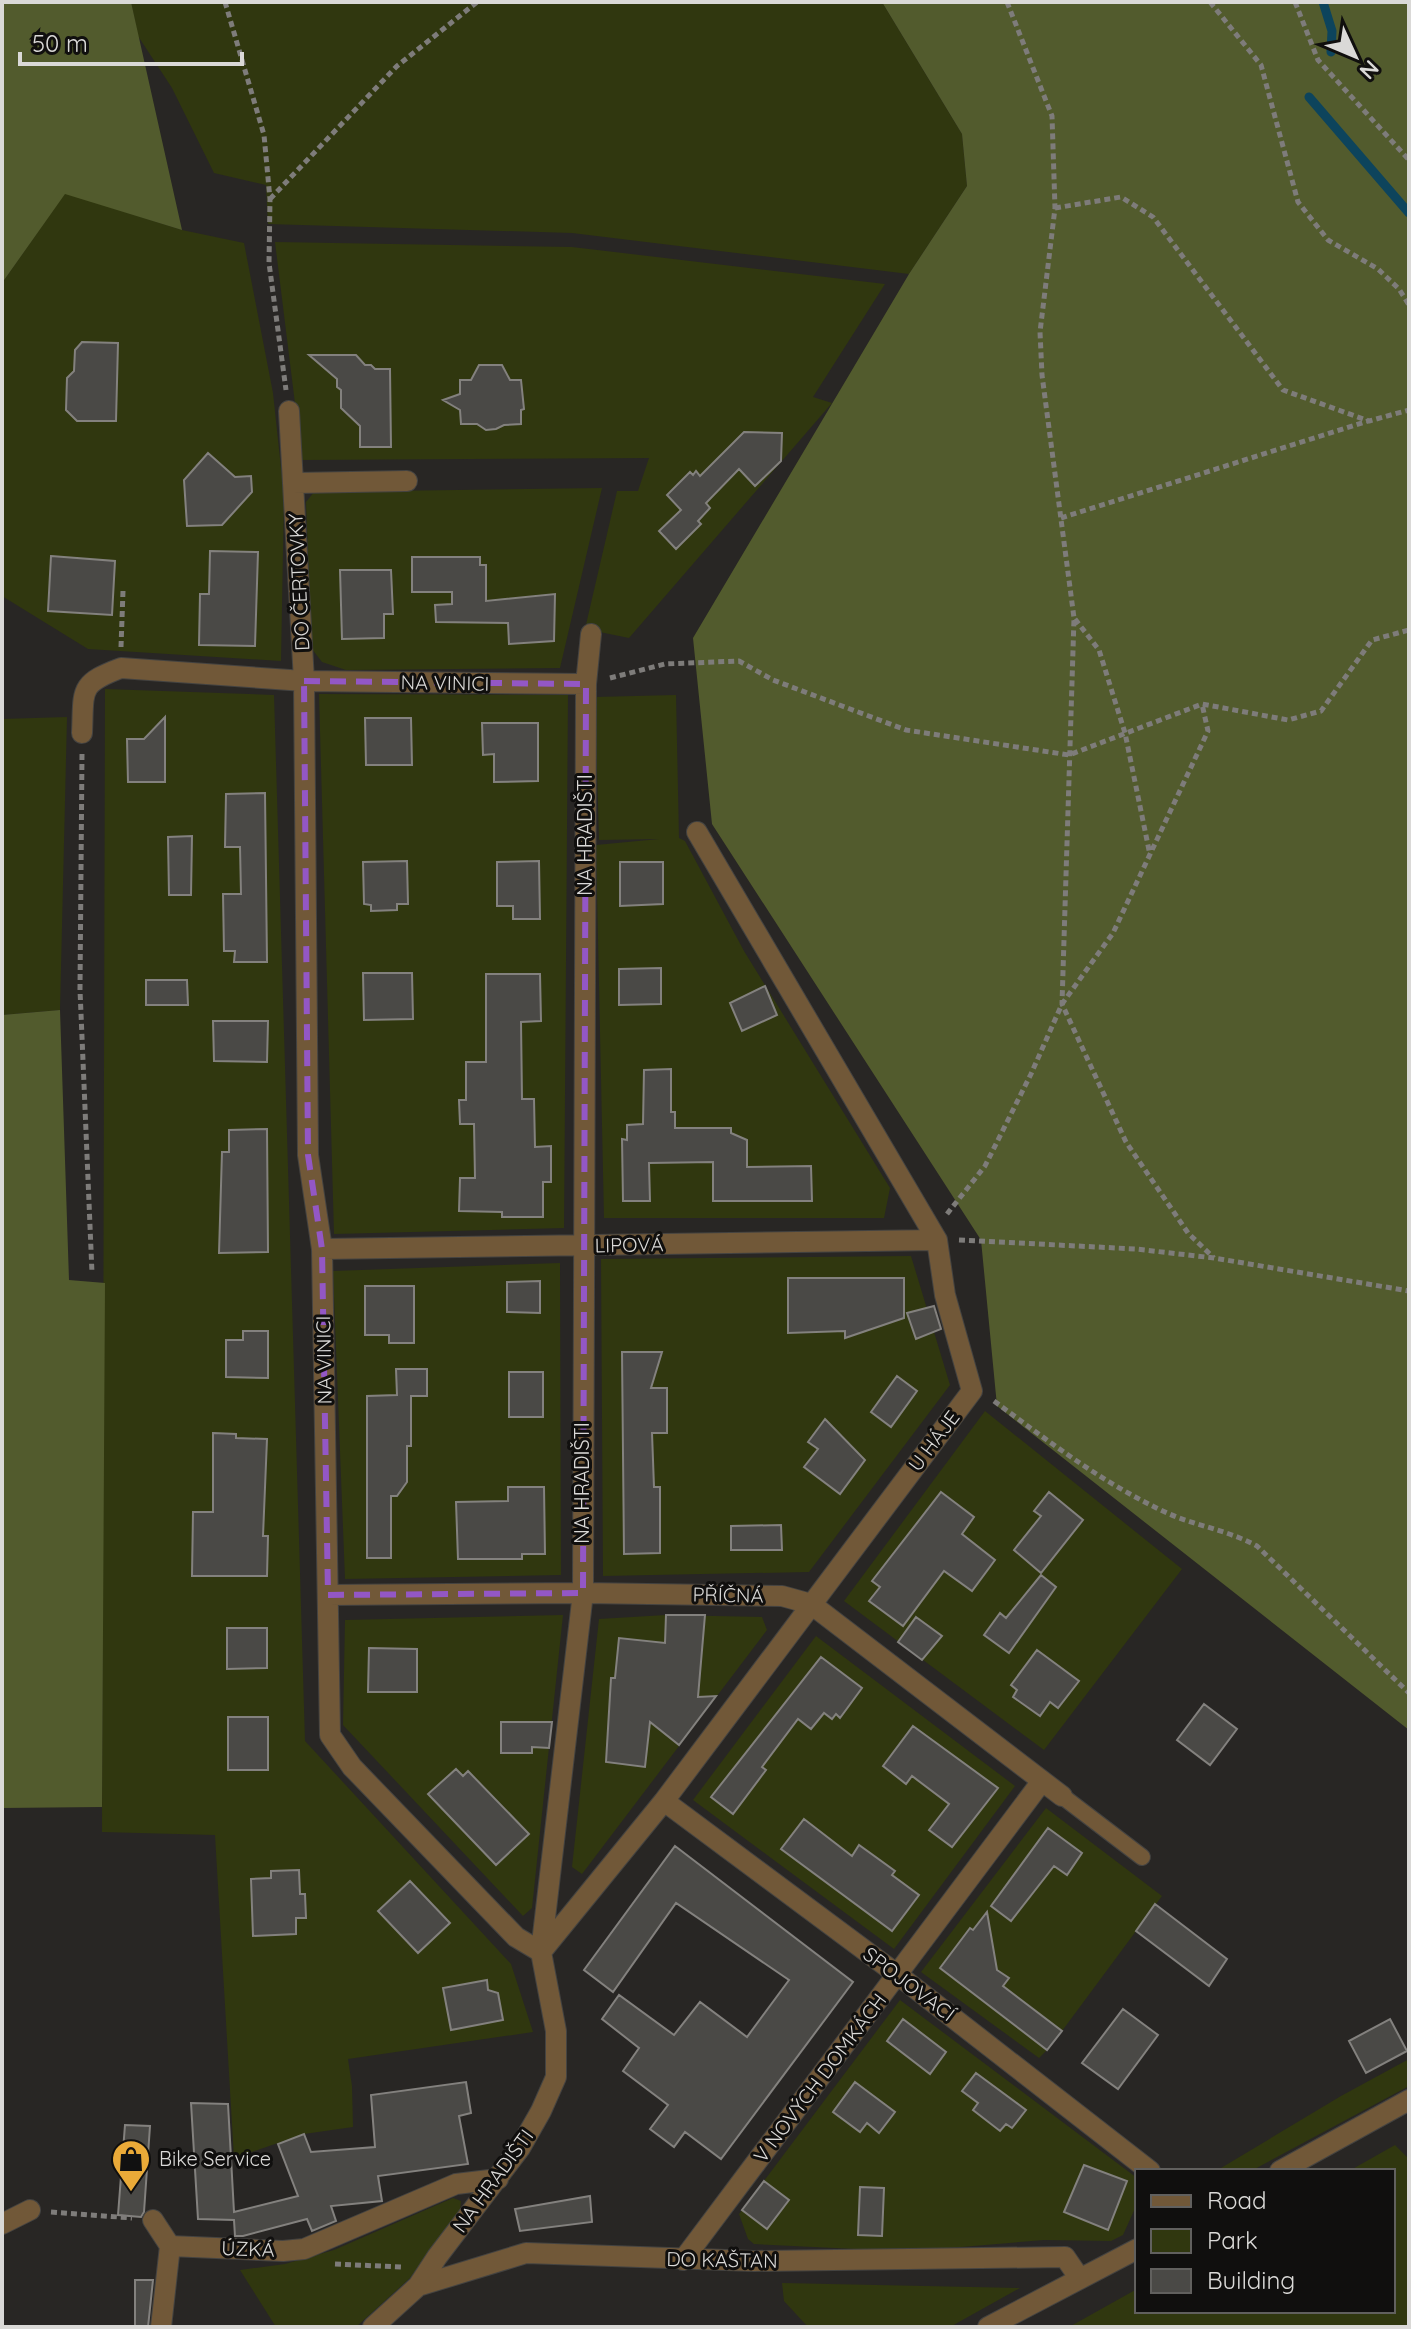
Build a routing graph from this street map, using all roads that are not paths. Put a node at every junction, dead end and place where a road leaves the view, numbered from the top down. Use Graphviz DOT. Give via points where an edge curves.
graph roads {
  1 [pos="289,411"];
  2 [pos="407,481"];
  3 [pos="295,483"];
  4 [pos="591,634"];
  5 [pos="304,681"];
  6 [pos="586,684"];
  7 [pos="82,733"];
  8 [pos="697,832"];
  9 [pos="937,1240"];
  10 [pos="582,1246"];
  11 [pos="322,1249"];
  12 [pos="583,1593"];
  13 [pos="328,1595"];
  14 [pos="811,1604"];
  15 [pos="1042,1781"];
  16 [pos="1062,1796"];
  17 [pos="664,1801"];
  18 [pos="1142,1857"];
  19 [pos="541,1952"];
  20 [pos="898,1975"];
  21 [pos="1409,2100"];
  22 [pos="1147,2169"];
  23 [pos="1284,2169"];
  24 [pos="498,2179"];
  25 [pos="30,2210"];
  26 [pos="153,2220"];
  27 [pos="2,2224"];
  28 [pos="170,2246"];
  29 [pos="1135,2250"];
  30 [pos="683,2260"];
  31 [pos="1080,2279"];
  32 [pos="418,2286"];
  33 [pos="161,2327"];
  34 [pos="373,2327"];
  35 [pos="988,2327"];
  1 -- 3 [label="street, DO ČERTOVKY"];
  2 -- 3 [label="street, DO ČERTOVKY"];
  3 -- 5 [label="street, DO ČERTOVKY"];
  4 -- 6 [label="street, NA HRADIŠTI"];
  5 -- 6 [label="street, NA VINICI"];
  5 -- 7 [label="street, NA VINICI" via="121,668 94,678 84,694"];
  5 -- 11 [label="street, NA VINICI" via="308,1155"];
  6 -- 10 [label="street, NA HRADIŠTI"];
  8 -- 9 [label="street, U HÁJE"];
  9 -- 10 [label="street, LIPOVÁ"];
  9 -- 14 [label="street, U HÁJE" via="945,1295 972,1391"];
  10 -- 11 [label="street, LIPOVÁ"];
  10 -- 12 [label="street, NA HRADIŠTI"];
  11 -- 13 [label="street, NA VINICI"];
  12 -- 13 [label="street, PŘÍČNÁ"];
  12 -- 14 [label="street, PŘÍČNÁ" via="782,1596"];
  12 -- 19 [label="street, NA HRADIŠTI"];
  13 -- 19 [label="street, NA VINICI" via="330,1735 352,1767 516,1937"];
  14 -- 15 [label="street, PŘÍČNÁ"];
  14 -- 17 [label="street, U HÁJE"];
  15 -- 16 [label="street, PŘÍČNÁ"];
  15 -- 20 [label="street, V NOVÝCH DOMKÁCH"];
  16 -- 18 [label="lane"];
  17 -- 19 [label="street, U HÁJE"];
  17 -- 20 [label="street, SPOJOVACÍ"];
  19 -- 24 [label="street, NA HRADIŠTI" via="556,2031 556,2077"];
  20 -- 22 [label="street, SPOJOVACÍ"];
  20 -- 30 [label="street, V NOVÝCH DOMKÁCH"];
  21 -- 23 [label="street"];
  24 -- 28 [label="street, ÚZKÁ" via="456,2184 304,2249"];
  24 -- 32 [label="street, NA HRADIŠTI"];
  25 -- 27 [label="street"];
  26 -- 28 [label="street"];
  28 -- 33 [label="street"];
  29 -- 31 [label="street"];
  30 -- 31 [label="street, DO KAŠTAN" via="1065,2257"];
  30 -- 32 [label="street, DO KAŠTAN" via="526,2253"];
  31 -- 35 [label="street"];
  32 -- 34 [label="street, DO KAŠTAN"];
}
